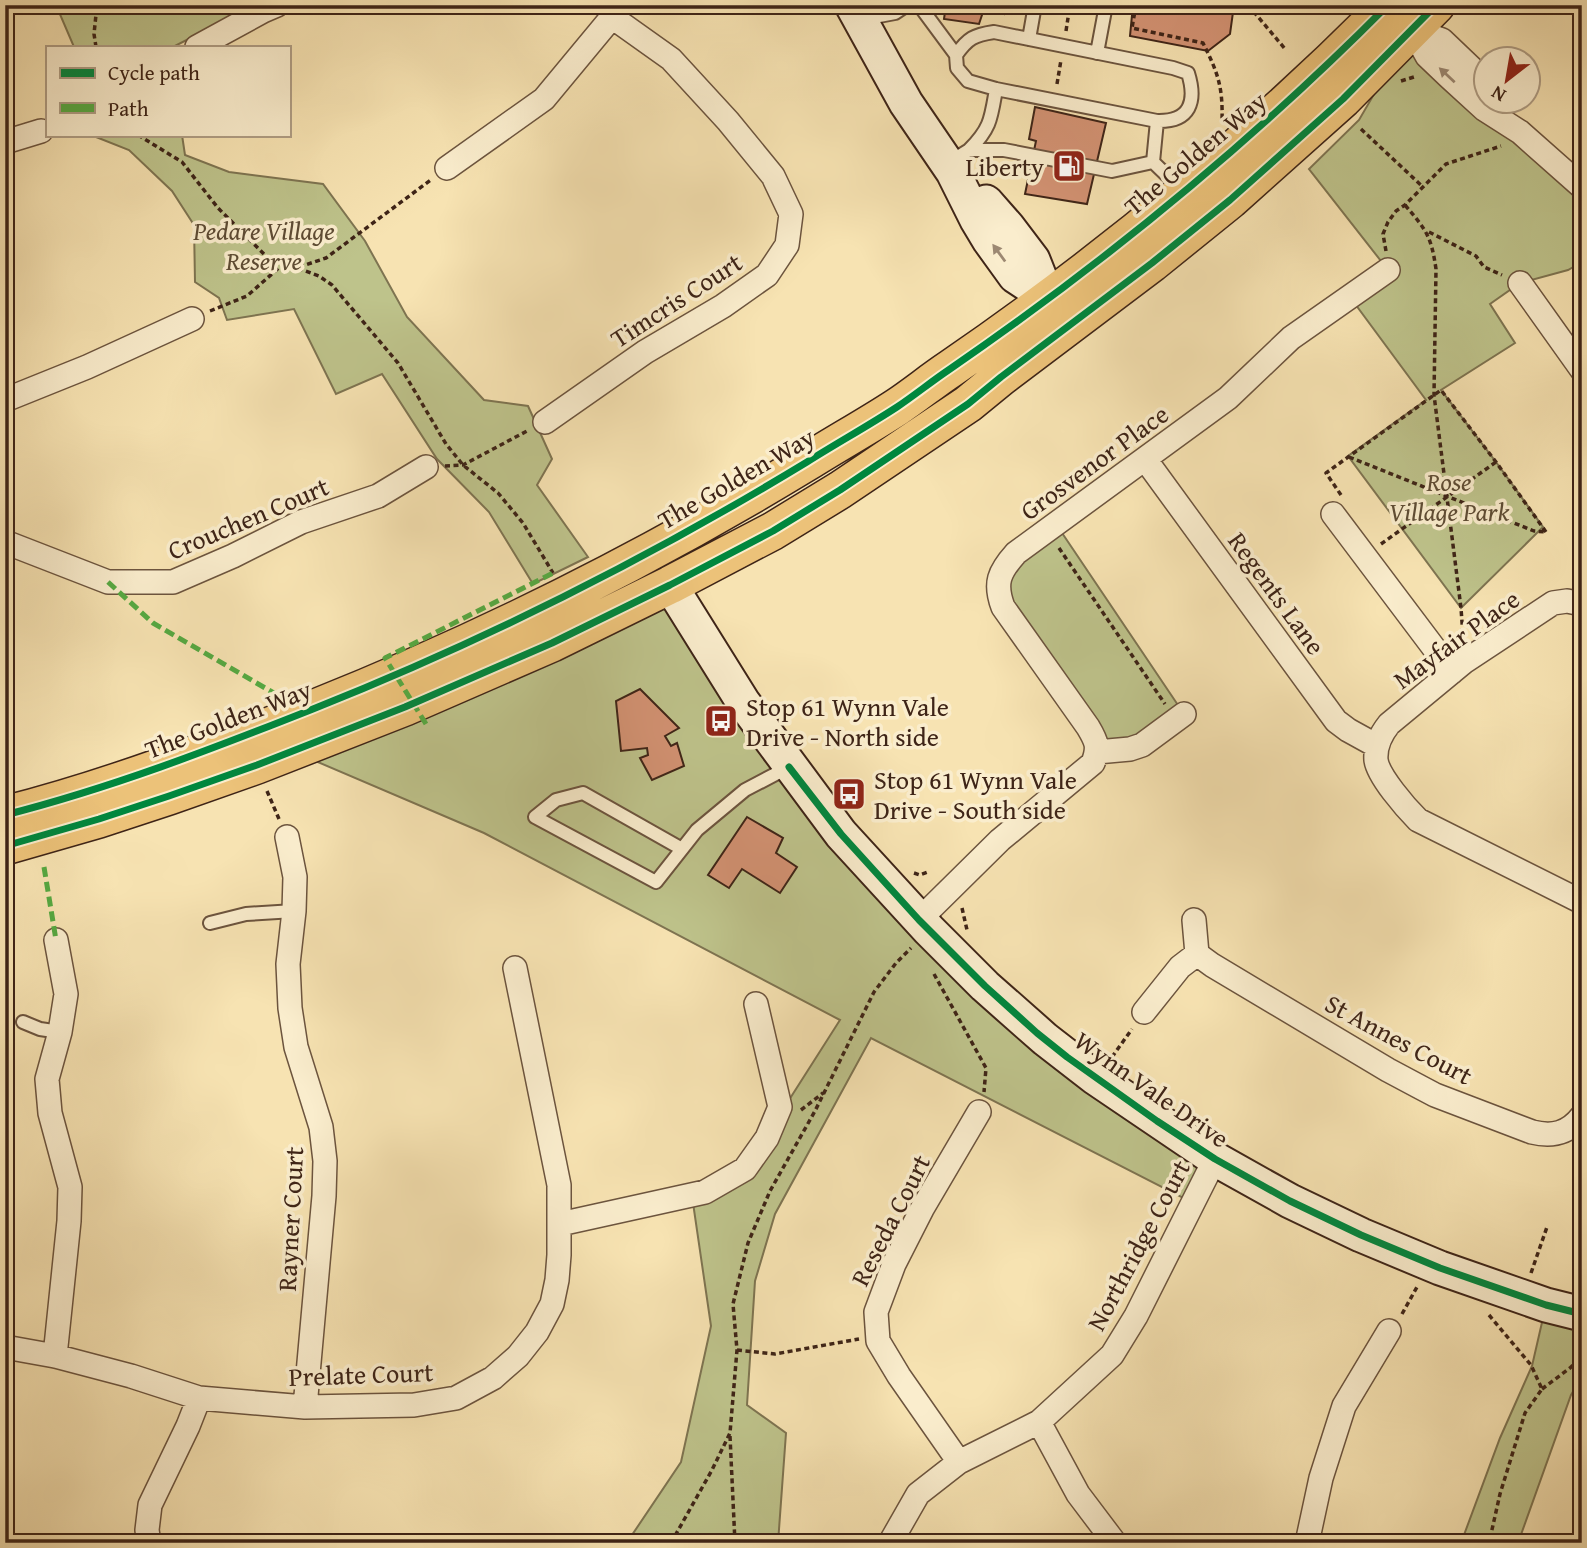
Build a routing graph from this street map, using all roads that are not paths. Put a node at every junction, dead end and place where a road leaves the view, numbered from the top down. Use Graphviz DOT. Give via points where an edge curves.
graph roads {
  1 [pos="276,5"];
  2 [pos="907,5"];
  3 [pos="919,5"];
  4 [pos="1035,5"];
  5 [pos="1106,5"];
  6 [pos="612,11"];
  7 [pos="1407,11"];
  8 [pos="855,13"];
  9 [pos="1029,39"];
  10 [pos="199,46"];
  11 [pos="1097,53"];
  12 [pos="956,55"];
  13 [pos="1472,69"];
  14 [pos="996,89"];
  15 [pos="1510,116"];
  16 [pos="1157,121"];
  17 [pos="41,131"];
  18 [pos="1520,132"];
  19 [pos="5,142"];
  20 [pos="957,162"];
  21 [pos="1153,162"];
  22 [pos="446,168"];
  23 [pos="1582,187"];
  24 [pos="1184,191"];
  25 [pos="1388,270"];
  26 [pos="1520,284"];
  27 [pos="1059,311"];
  28 [pos="192,319"];
  29 [pos="1582,370"];
  30 [pos="5,400"];
  31 [pos="545,422"];
  32 [pos="1145,458"];
  33 [pos="426,467"];
  34 [pos="1336,506"];
  35 [pos="682,535"];
  36 [pos="5,542"];
  37 [pos="615,572"];
  38 [pos="670,585"];
  39 [pos="1582,604"];
  40 [pos="1452,672"];
  41 [pos="1180,717"];
  42 [pos="1377,746"];
  43 [pos="1097,752"];
  44 [pos="789,767"];
  45 [pos="5,815"];
  46 [pos="287,837"];
  47 [pos="5,846"];
  48 [pos="682,849"];
  49 [pos="1582,902"];
  50 [pos="294,911"];
  51 [pos="1194,920"];
  52 [pos="210,923"];
  53 [pos="924,925"];
  54 [pos="56,940"];
  55 [pos="1197,954"];
  56 [pos="514,968"];
  57 [pos="756,1004"];
  58 [pos="1144,1012"];
  59 [pos="23,1023"];
  60 [pos="60,1032"];
  61 [pos="979,1112"];
  62 [pos="1582,1116"];
  63 [pos="1215,1160"];
  64 [pos="560,1224"];
  65 [pos="1582,1314"];
  66 [pos="1389,1331"];
  67 [pos="5,1347"];
  68 [pos="55,1356"];
  69 [pos="199,1398"];
  70 [pos="305,1407"];
  71 [pos="1039,1422"];
  72 [pos="959,1462"];
  73 [pos="149,1543"];
  74 [pos="890,1543"];
  75 [pos="1115,1543"];
  76 [pos="1307,1543"];
  1 -- 10 [label="street"];
  2 -- 8 [label="lane" via="895,13"];
  3 -- 12 [label="lane"];
  4 -- 9 [label="lane"];
  5 -- 11 [label="lane"];
  6 -- 22 [label="street" via="544,99"];
  6 -- 31 [label="street, Timcris Court" via="671,59 773,176 791,214 787,245 767,275"];
  7 -- 13 [label="street"];
  18 -- 7 [label="street, one-way" via="1483,109 1427,56"];
  7 -- 24 [label="main road, The Golden Way"];
  7 -- 27 [label="main road, The Golden Way" via="1343,99 1230,200 1152,263"];
  8 -- 20 [label="main road" via="906,103"];
  9 -- 11 [label="lane"];
  9 -- 12 [label="lane" via="994,32 977,34"];
  11 -- 16 [label="lane" via="1188,74 1193,88 1191,105 1182,115"];
  12 -- 14 [label="lane" via="957,68 968,80"];
  14 -- 16 [label="lane"];
  14 -- 20 [label="lane" via="982,137"];
  15 -- 18 [label="street"];
  16 -- 21 [label="lane"];
  17 -- 19 [label="street"];
  18 -- 23 [label="street"];
  20 -- 21 [label="lane" via="1004,150 1112,171"];
  20 -- 27 [label="main road" via="976,220 1015,276"];
  21 -- 24 [label="lane"];
  24 -- 27 [label="main road, The Golden Way" via="1099,261"];
  25 -- 32 [label="street, Grosvenor Place" via="1291,338 1228,398"];
  26 -- 29 [label="street"];
  27 -- 35 [label="main road, The Golden Way"];
  27 -- 38 [label="main road, The Golden Way" via="968,404 839,491"];
  28 -- 30 [label="street"];
  32 -- 42 [label="street, Regents Lane" via="1336,721"];
  32 -- 43 [label="street, Grosvenor Place" via="1016,553 999,579 1003,607 1088,727"];
  33 -- 36 [label="street, Crouchen Court" via="378,496 301,522 173,582 108,582"];
  34 -- 40 [label="street"];
  35 -- 37 [label="main road, The Golden Way"];
  35 -- 38 [label="main road" via="672,558"];
  37 -- 38 [label="main road"];
  37 -- 45 [label="main road, The Golden Way" via="348,695 112,785"];
  38 -- 44 [label="main road, Wynn Vale Drive"];
  38 -- 47 [label="main road, The Golden Way" via="552,643 393,712 257,765"];
  39 -- 40 [label="street, Mayfair Place" via="1553,603"];
  40 -- 42 [label="street, Mayfair Place" via="1389,724"];
  41 -- 43 [label="street" via="1142,745"];
  42 -- 49 [label="street" via="1379,768 1418,820"];
  43 -- 53 [label="street" via="1093,763 1000,840"];
  44 -- 48 [label="lane" via="745,790 697,830"];
  44 -- 53 [label="main road, Wynn Vale Drive" via="841,834"];
  46 -- 50 [label="street, Rayner Court" via="295,877"];
  48 -- 48 [label="lane" via="656,882 535,817 556,800 583,793"];
  50 -- 52 [label="lane" via="246,914"];
  50 -- 70 [label="street, Rayner Court" via="288,964 290,1008 296,1047 321,1127 325,1161"];
  51 -- 55 [label="street"];
  53 -- 63 [label="main road, Wynn Vale Drive" via="1052,1045"];
  54 -- 60 [label="street" via="66,994"];
  55 -- 58 [label="street" via="1180,967"];
  55 -- 62 [label="street, St Annes Court" via="1435,1095 1545,1135 1562,1132"];
  56 -- 64 [label="street, Prelate Court" via="559,1185"];
  57 -- 64 [label="street" via="780,1107 767,1138 745,1169 705,1192"];
  59 -- 60 [label="lane"];
  60 -- 68 [label="street" via="47,1079 50,1112 70,1188"];
  61 -- 72 [label="street, Reseda Court" via="922,1209 876,1312 878,1341"];
  63 -- 65 [label="main road, Wynn Vale Drive" via="1361,1235 1430,1264"];
  63 -- 71 [label="street, Northridge Court" via="1112,1355"];
  64 -- 70 [label="street, Prelate Court" via="552,1304 518,1356 493,1378 456,1398 414,1405"];
  66 -- 76 [label="street" via="1344,1406"];
  67 -- 68 [label="street, Prelate Court"];
  68 -- 69 [label="street, Prelate Court"];
  69 -- 70 [label="street, Prelate Court"];
  69 -- 73 [label="street" via="150,1504"];
  71 -- 72 [label="street, Northridge Court"];
  71 -- 75 [label="street" via="1078,1494"];
  72 -- 74 [label="street, Northridge Court" via="918,1494"];
}
